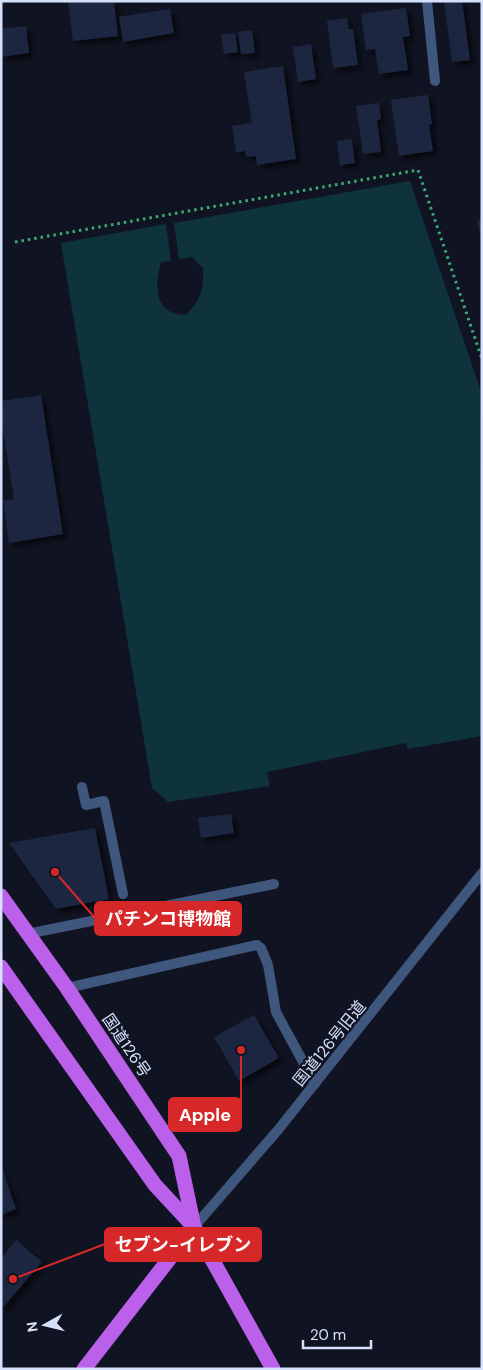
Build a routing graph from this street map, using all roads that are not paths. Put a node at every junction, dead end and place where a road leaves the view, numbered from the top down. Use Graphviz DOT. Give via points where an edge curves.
graph roads {
  1 [pos="427,1"];
  2 [pos="435,81"];
  3 [pos="82,787"];
  4 [pos="482,873"];
  5 [pos="274,884"];
  6 [pos="123,894"];
  7 [pos="1,896"];
  8 [pos="27,934"];
  9 [pos="1,967"];
  10 [pos="67,988"];
  11 [pos="315,1084"];
  12 [pos="194,1227"];
  13 [pos="84,1369"];
  14 [pos="272,1369"];
  1 -- 2 [label="street"];
  3 -- 6 [label="street" via="86,805 104,801"];
  4 -- 11 [label="street, 国道126号旧道"];
  5 -- 8 [label="street"];
  7 -- 8 [label="highway, 国道126号"];
  8 -- 10 [label="highway, 国道126号"];
  9 -- 12 [label="highway, 国道126号" via="155,1185"];
  10 -- 11 [label="street" via="257,945 268,965 276,1012"];
  10 -- 12 [label="highway, 国道126号" via="179,1156"];
  11 -- 12 [label="street, 国道126号旧道"];
  12 -- 13 [label="highway"];
  12 -- 14 [label="highway, 国道126号"];
}
